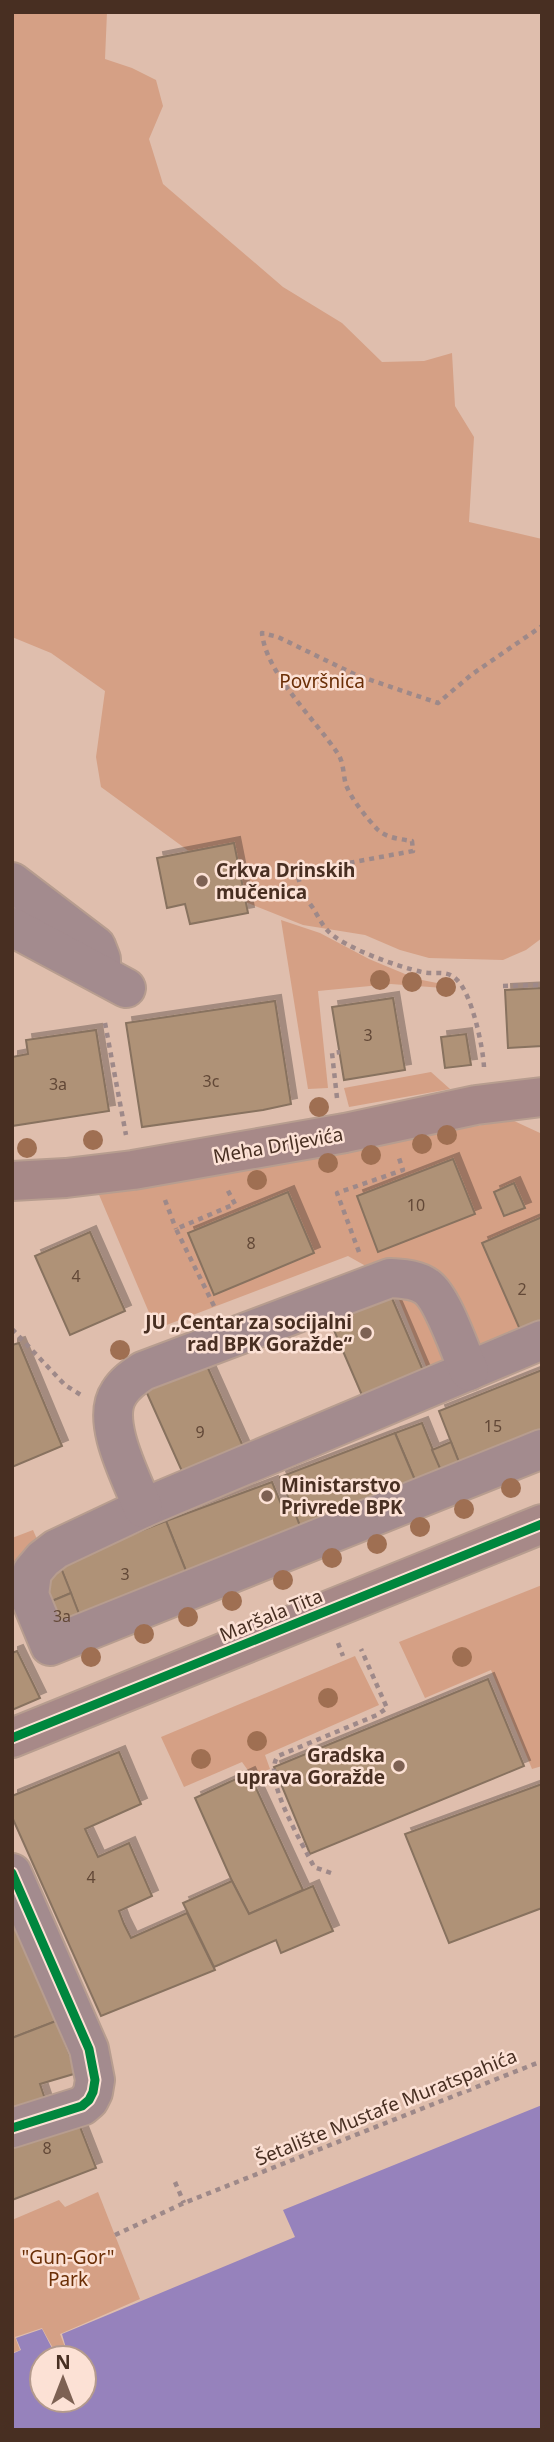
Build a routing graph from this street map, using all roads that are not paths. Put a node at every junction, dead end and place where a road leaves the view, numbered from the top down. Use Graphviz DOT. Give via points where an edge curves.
graph roads {
  1 [pos="12,882"];
  2 [pos="12,927"];
  3 [pos="540,1101"];
  4 [pos="12,1181"];
  5 [pos="542,1340"];
  6 [pos="469,1371"];
  7 [pos="542,1449"];
  8 [pos="143,1508"];
  9 [pos="542,1524"];
  10 [pos="12,1738"];
  11 [pos="12,1874"];
  12 [pos="12,2128"];
  1 -- 2 [label="street" via="96,946 113,981"];
  3 -- 4 [label="main road, Meha Drljevića" via="476,1105 133,1170"];
  5 -- 6 [label="street"];
  6 -- 8 [label="street"];
  6 -- 8 [label="street" via="439,1302 427,1287 409,1279 390,1278 143,1371 117,1394 113,1410 113,1428"];
  7 -- 8 [label="street" via="50,1646 29,1595 37,1565 56,1549"];
  9 -- 10 [label="main road, Maršala Tita"];
  11 -- 12 [label="street" via="89,2049 95,2080 93,2092 82,2106"];
}
